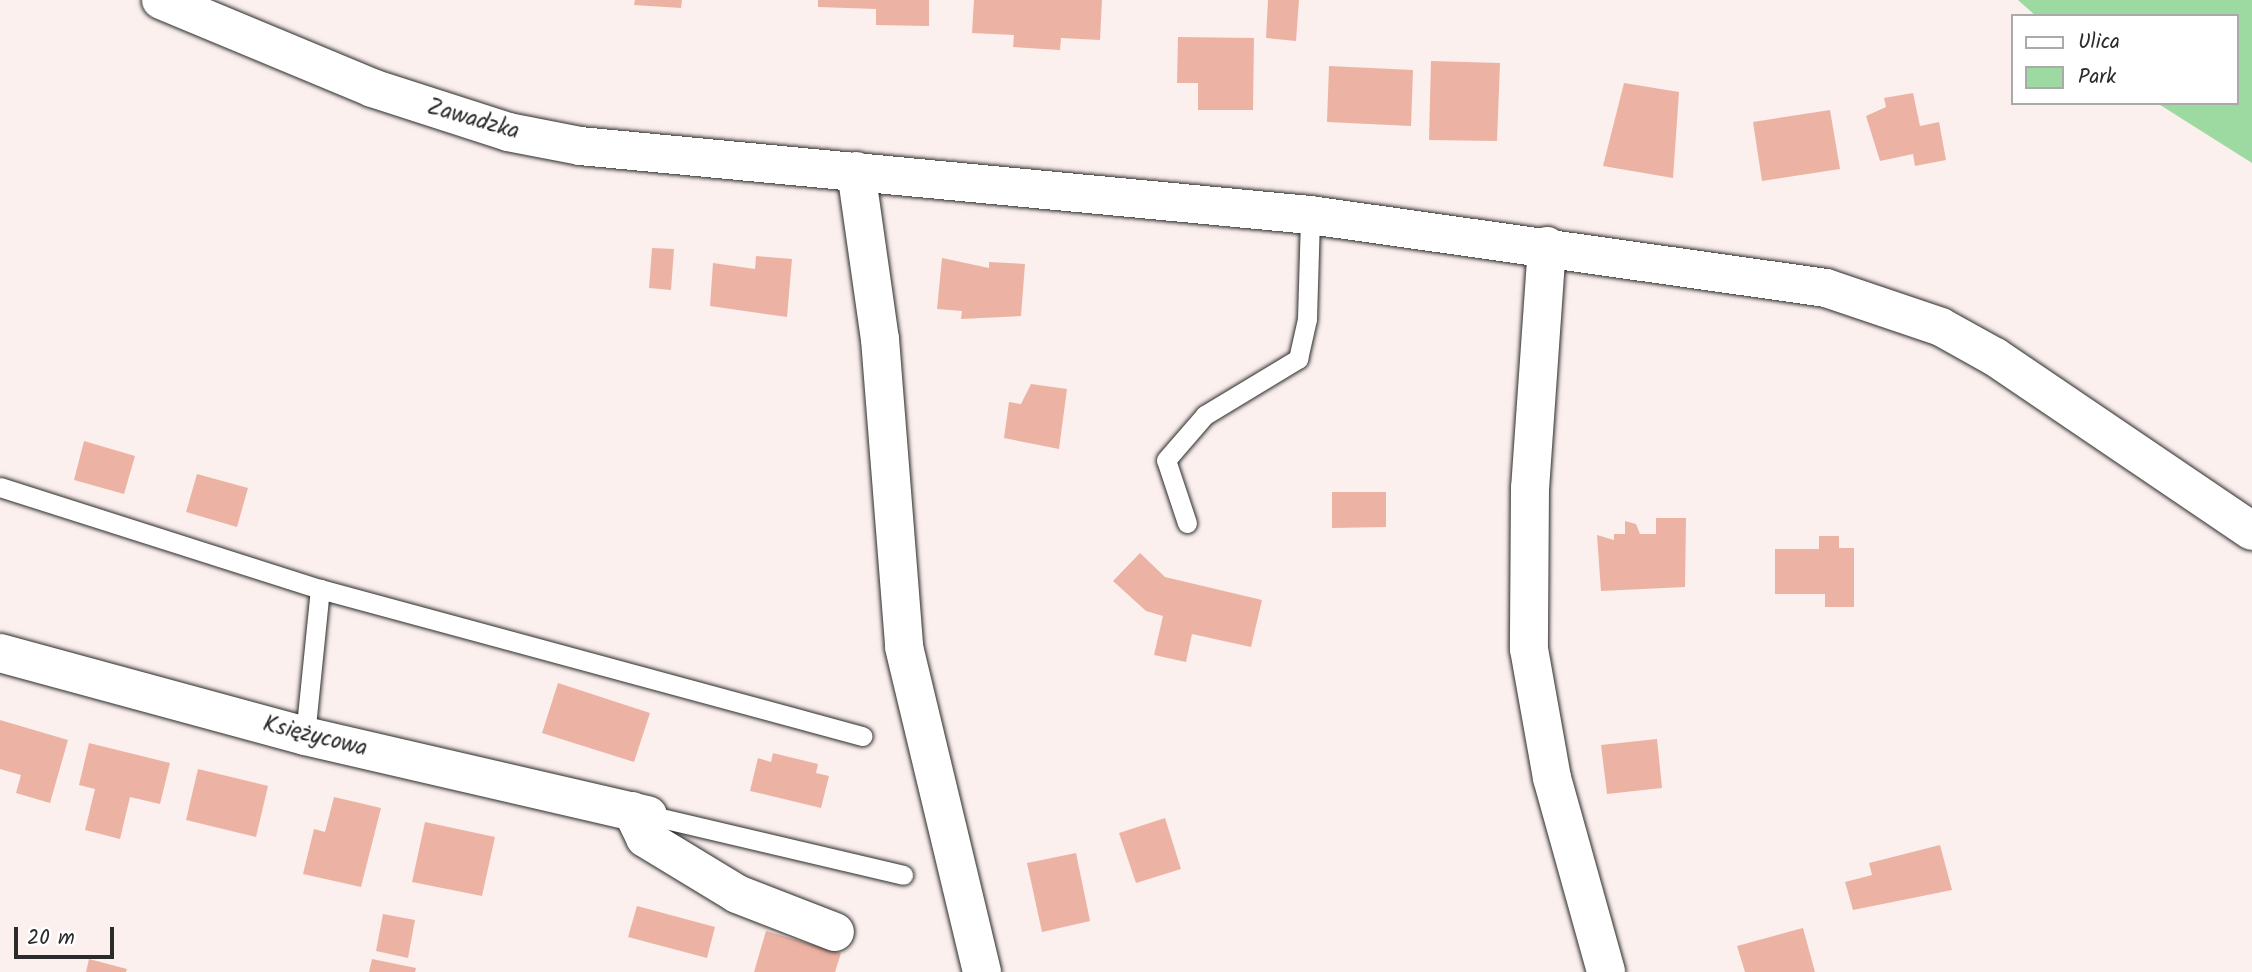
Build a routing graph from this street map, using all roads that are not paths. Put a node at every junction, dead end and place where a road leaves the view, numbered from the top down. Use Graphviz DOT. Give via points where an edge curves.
graph roads {
  1 [pos="161,0"];
  2 [pos="856,171"];
  3 [pos="1310,215"];
  4 [pos="1547,246"];
  5 [pos="0,487"];
  6 [pos="1187,523"];
  7 [pos="2252,531"];
  8 [pos="320,589"];
  9 [pos="0,653"];
  10 [pos="305,736"];
  11 [pos="862,736"];
  12 [pos="640,813"];
  13 [pos="903,875"];
  14 [pos="835,932"];
  15 [pos="982,972"];
  16 [pos="1606,972"];
  1 -- 2 [label="street, Zawadzka" via="372,88 508,132 664,159"];
  2 -- 3 [label="street, Zawadzka"];
  2 -- 15 [label="street" via="880,339 904,647"];
  3 -- 4 [label="street, Zawadzka"];
  3 -- 6 [label="lane" via="1307,319 1298,359 1205,415 1166,460"];
  4 -- 7 [label="street, Zawadzka" via="1826,288 1941,327 2050,389"];
  4 -- 16 [label="street" via="1530,488 1529,649 1552,778"];
  5 -- 8 [label="lane"];
  8 -- 10 [label="lane"];
  8 -- 11 [label="lane"];
  9 -- 10 [label="street, Księżycowa"];
  10 -- 12 [label="street, Księżycowa"];
  12 -- 13 [label="lane"];
  12 -- 14 [label="street" via="645,838 737,894"];
}
